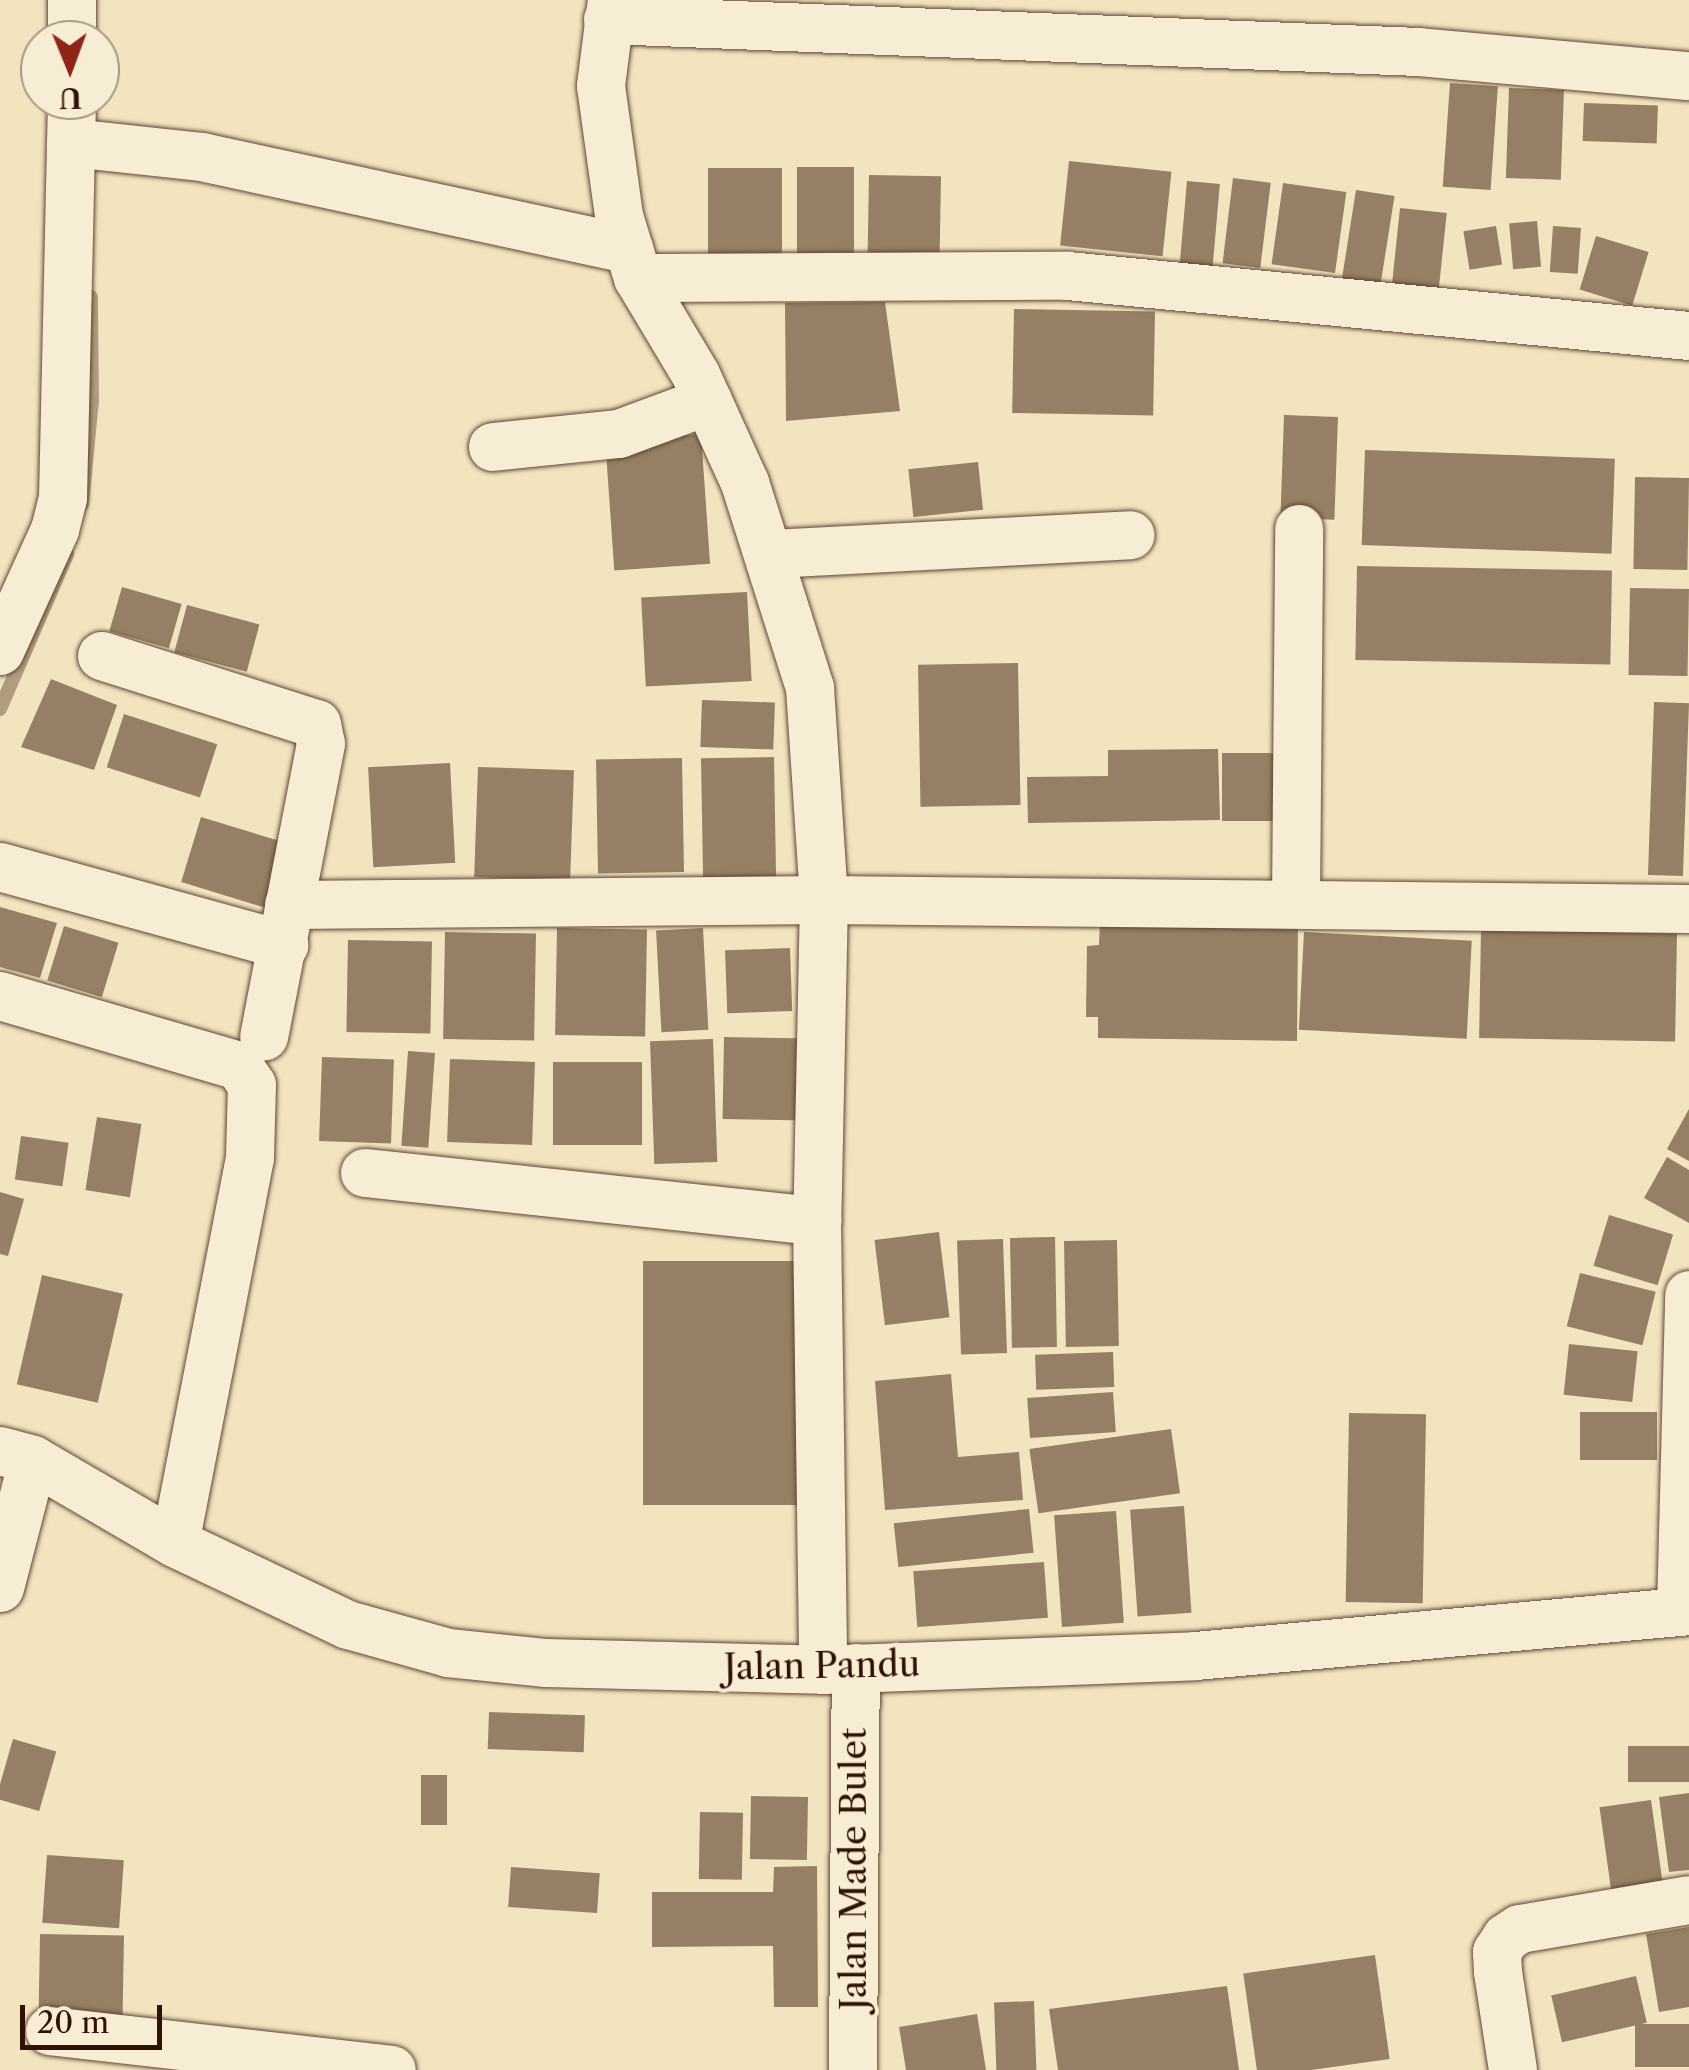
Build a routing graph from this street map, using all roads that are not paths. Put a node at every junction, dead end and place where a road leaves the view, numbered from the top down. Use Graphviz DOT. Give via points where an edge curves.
graph roads {
  1 [pos="610,10"];
  2 [pos="1689,76"];
  3 [pos="76,133"];
  4 [pos="634,263"];
  5 [pos="1689,336"];
  6 [pos="708,401"];
  7 [pos="493,448"];
  8 [pos="1300,529"];
  9 [pos="1130,535"];
  10 [pos="772,554"];
  11 [pos="0,651"];
  12 [pos="102,656"];
  13 [pos="0,866"];
  14 [pos="824,900"];
  15 [pos="1296,901"];
  16 [pos="1689,909"];
  17 [pos="286,925"];
  18 [pos="0,996"];
  19 [pos="264,1038"];
  20 [pos="365,1173"];
  21 [pos="817,1221"];
  22 [pos="1689,1294"];
  23 [pos="17,1456"];
  24 [pos="174,1543"];
  25 [pos="0,1588"];
  26 [pos="1685,1611"];
  27 [pos="839,1669"];
  28 [pos="1689,1900"];
  29 [pos="50,2030"];
  30 [pos="101,2053"];
  31 [pos="286,2065"];
  32 [pos="392,2070"];
  33 [pos="853,2070"];
  34 [pos="1513,2070"];
  1 -- 2 [label="street" via="1418,52"];
  1 -- 4 [label="street, Jalan Made Bulet" via="604,136"];
  3 -- 4 [label="street" via="202,157"];
  3 -- 11 [label="street" via="63,498 56,530"];
  4 -- 5 [label="street" via="1068,276"];
  4 -- 6 [label="street, Jalan Made Bulet"];
  6 -- 7 [label="street" via="619,434"];
  6 -- 10 [label="street, Jalan Made Bulet"];
  8 -- 15 [label="street"];
  9 -- 10 [label="street"];
  10 -- 14 [label="street, Jalan Made Bulet" via="810,688"];
  12 -- 17 [label="street" via="316,724 321,744"];
  13 -- 17 [label="street"];
  14 -- 15 [label="street"];
  14 -- 17 [label="street"];
  14 -- 21 [label="street, Jalan Made Bulet"];
  15 -- 16 [label="street"];
  17 -- 19 [label="street"];
  18 -- 24 [label="street" via="239,1066 252,1085 250,1158"];
  20 -- 21 [label="street"];
  21 -- 27 [label="street, Jalan Made Bulet"];
  22 -- 26 [label="street"];
  23 -- 24 [label="street, Jalan Pandu"];
  23 -- 25 [label="street"];
  24 -- 27 [label="street, Jalan Pandu" via="348,1625 448,1653 657,1668"];
  26 -- 27 [label="street, Jalan Pandu" via="1214,1655"];
  27 -- 33 [label="street, Jalan Made Bulet"];
  28 -- 34 [label="street" via="1520,1929 1506,1938 1498,1972"];
  29 -- 30 [label="street"];
  30 -- 31 [label="street"];
  31 -- 32 [label="street"];
}
